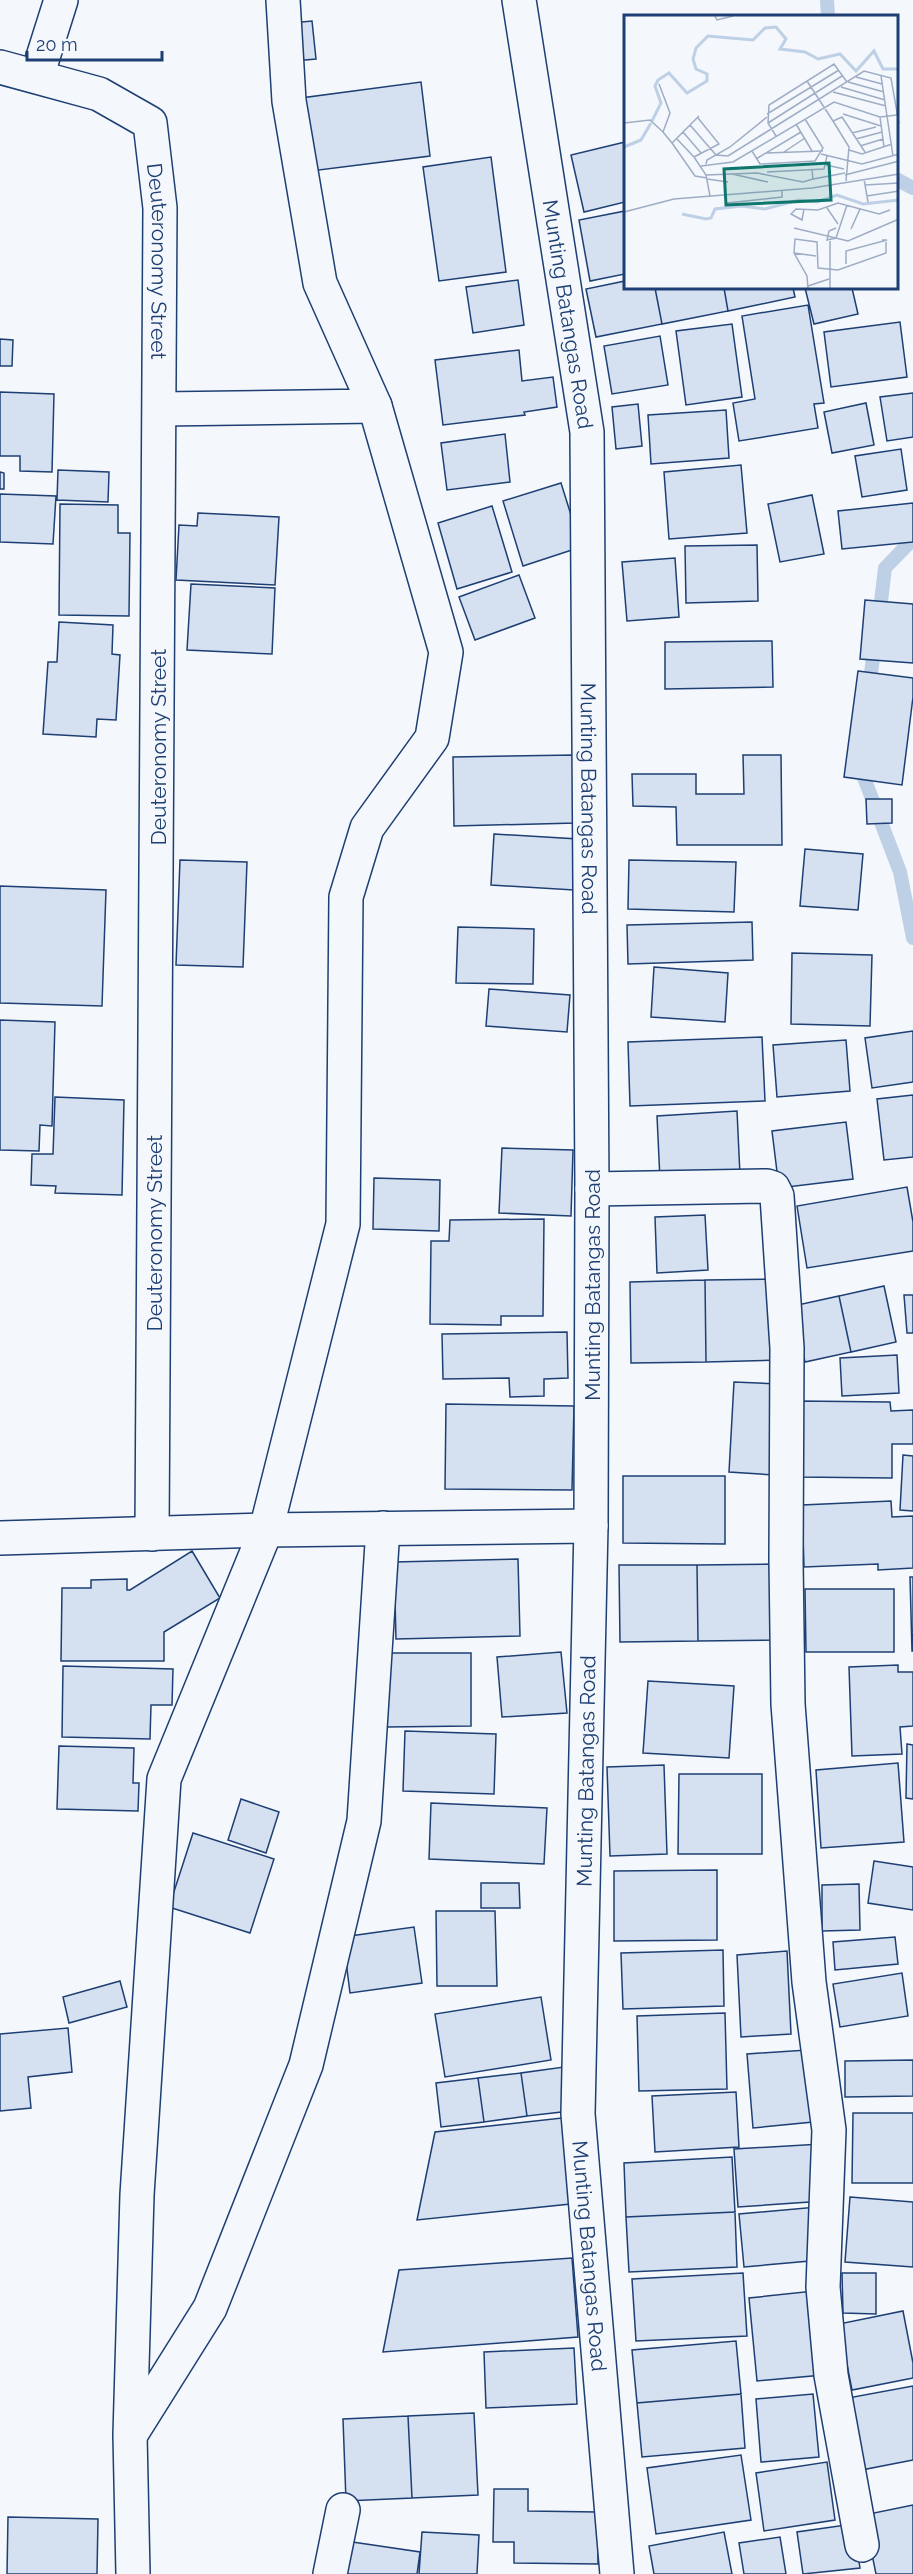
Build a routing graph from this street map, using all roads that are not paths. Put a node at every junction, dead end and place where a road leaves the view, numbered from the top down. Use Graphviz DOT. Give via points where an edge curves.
graph roads {
  1 [pos="61,0"];
  2 [pos="283,0"];
  3 [pos="519,0"];
  4 [pos="0,68"];
  5 [pos="37,76"];
  6 [pos="375,406"];
  7 [pos="160,409"];
  8 [pos="592,1189"];
  9 [pos="591,1526"];
  10 [pos="383,1528"];
  11 [pos="266,1530"];
  12 [pos="152,1534"];
  13 [pos="0,1538"];
  14 [pos="130,2435"];
  15 [pos="343,2510"];
  16 [pos="862,2544"];
  17 [pos="133,2574"];
  18 [pos="330,2574"];
  19 [pos="617,2574"];
  1 -- 5 [label="street"];
  2 -- 6 [label="street" via="290,101 320,283"];
  3 -- 8 [label="street, Munting Batangas Road" via="587,432"];
  4 -- 5 [label="street, Deuteronomy Street"];
  5 -- 7 [label="street, Deuteronomy Street" via="99,94 150,123 160,208"];
  6 -- 7 [label="street"];
  6 -- 11 [label="street" via="446,652 432,738 367,828 346,897 343,1224"];
  7 -- 12 [label="street, Deuteronomy Street"];
  8 -- 9 [label="street, Munting Batangas Road"];
  8 -- 16 [label="street" via="767,1186 777,1196 787,1348 788,1704 809,1982 829,2130 823,2287 831,2375"];
  9 -- 10 [label="street"];
  9 -- 19 [label="street, Munting Batangas Road" via="578,2114"];
  10 -- 11 [label="street"];
  10 -- 14 [label="street" via="364,1821 306,2065 210,2308"];
  11 -- 12 [label="street"];
  11 -- 14 [label="street" via="164,1779 137,2195"];
  12 -- 13 [label="street"];
  14 -- 17 [label="street"];
  15 -- 18 [label="street"];
}
